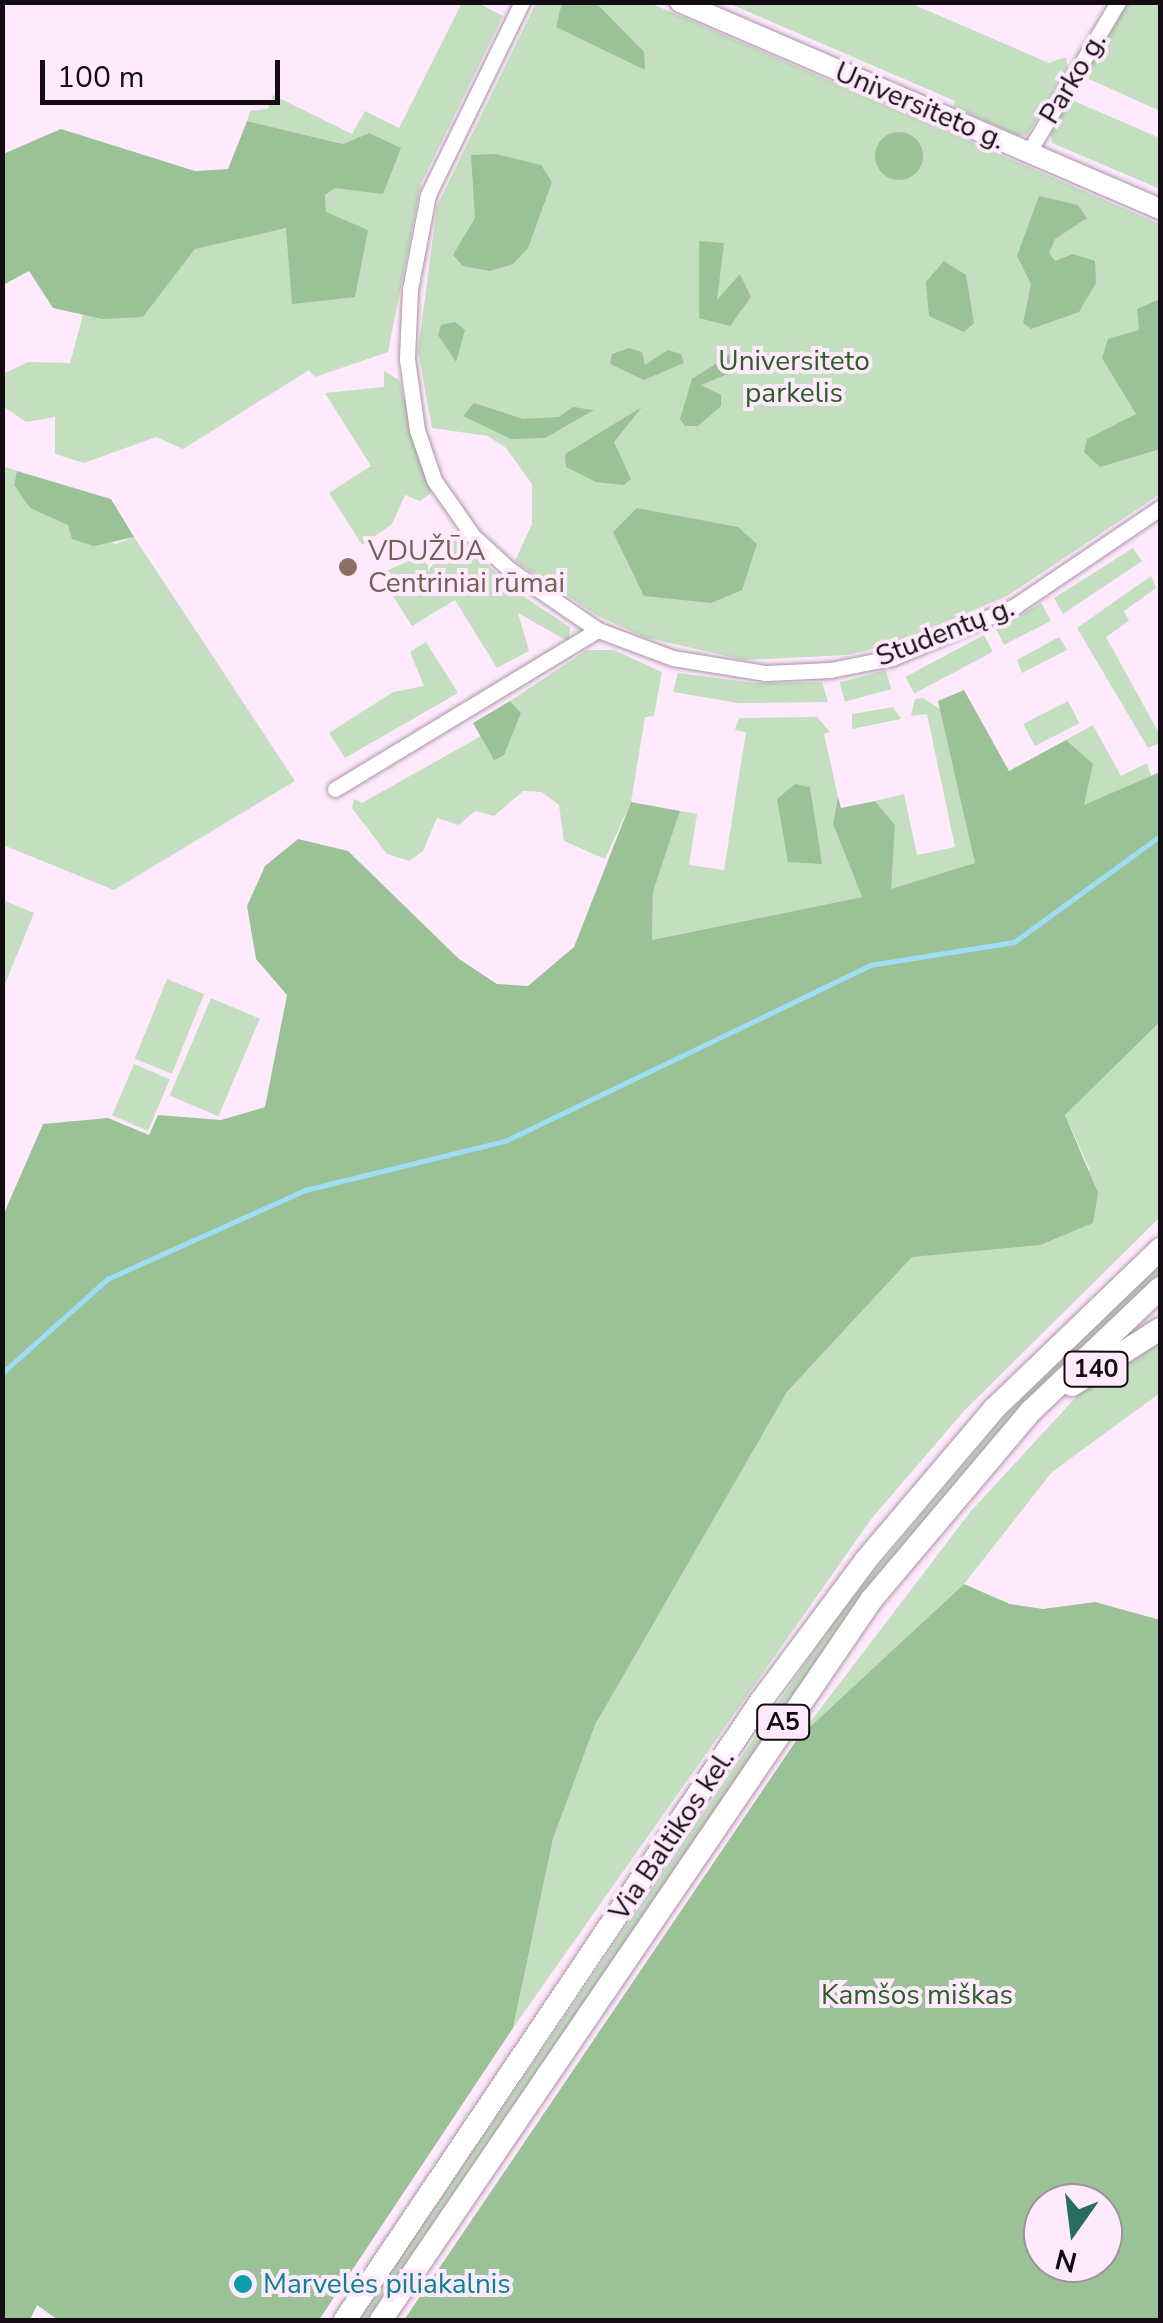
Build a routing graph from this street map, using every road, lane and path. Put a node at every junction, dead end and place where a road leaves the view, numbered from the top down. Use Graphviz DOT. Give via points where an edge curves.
graph roads {
  1 [pos="522,2"];
  2 [pos="680,2"];
  3 [pos="1118,2"];
  4 [pos="1028,153"];
  5 [pos="1160,209"];
  6 [pos="1160,508"];
  7 [pos="598,630"];
  8 [pos="336,789"];
  9 [pos="1160,1249"];
  10 [pos="1160,1288"];
  11 [pos="1160,1329"];
  12 [pos="1032,1411"];
  13 [pos="345,2320"];
  14 [pos="381,2320"];
  1 -- 7 [label="street, Studentų g." via="428,195 410,289 408,359 422,450 459,518 510,570"];
  2 -- 4 [label="main road, Universiteto g."];
  3 -- 4 [label="street, Parko g."];
  4 -- 5 [label="main road, Universiteto g."];
  6 -- 7 [label="street, Studentų g." via="1043,591 892,658 766,673 673,658"];
  7 -- 8 [label="street"];
  9 -- 13 [label="highway, Via Baltikos kel. / A5" via="994,1409 866,1560 761,1702"];
  10 -- 12 [label="highway, Via Baltikos kel. / A5"];
  11 -- 12 [label="highway, 140"];
  12 -- 14 [label="highway, Via Baltikos kel. / A5" via="872,1599 782,1723"];
}
